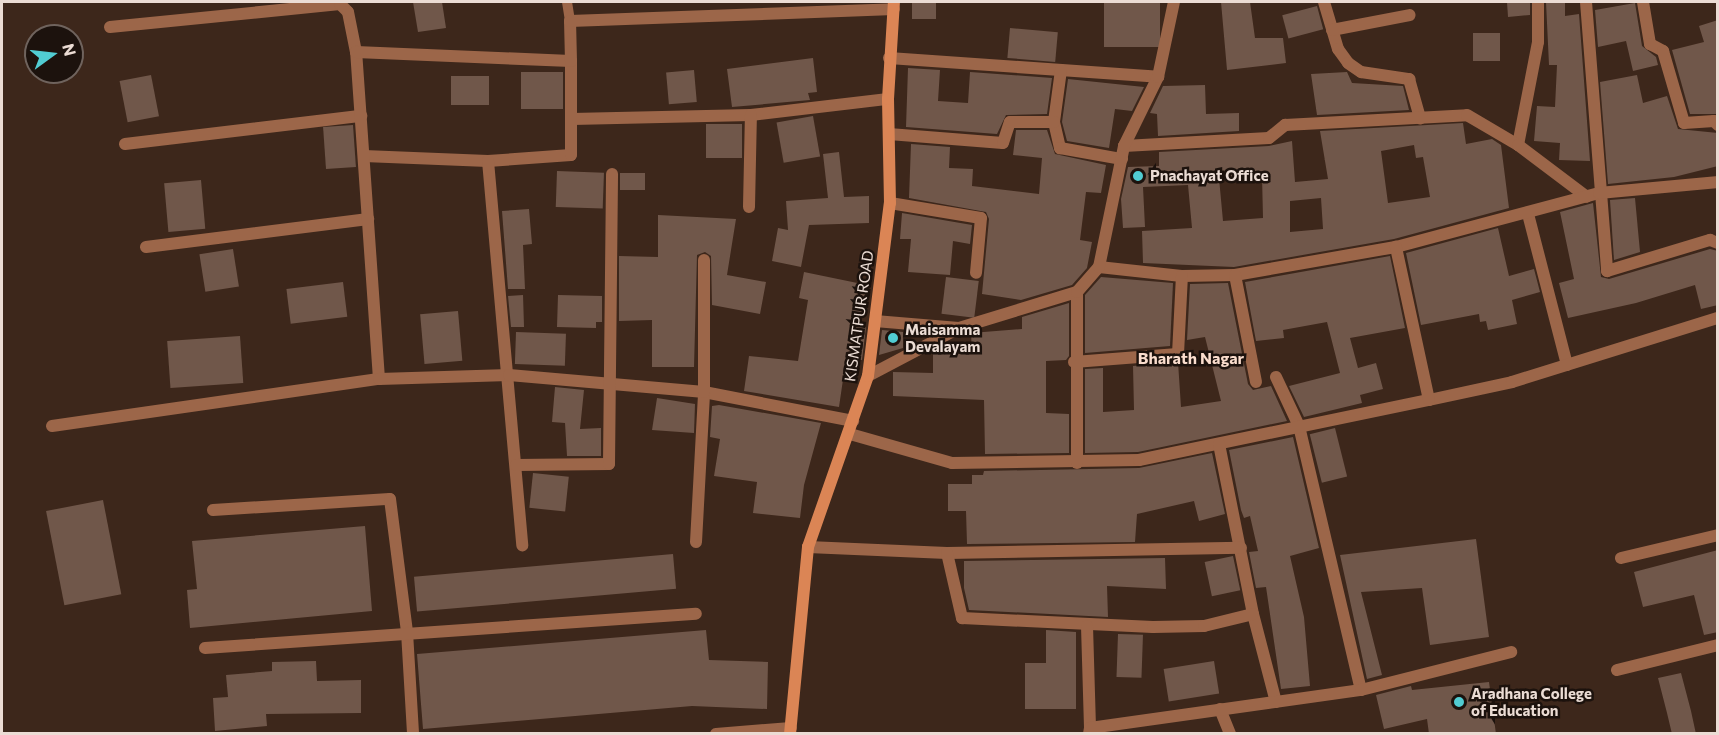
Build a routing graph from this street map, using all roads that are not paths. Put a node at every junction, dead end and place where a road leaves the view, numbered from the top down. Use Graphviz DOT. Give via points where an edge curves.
graph roads {
  1 [pos="567,2"];
  2 [pos="1174,2"];
  3 [pos="1324,2"];
  4 [pos="1538,2"];
  5 [pos="1586,2"];
  6 [pos="1643,2"];
  7 [pos="894,5"];
  8 [pos="1410,15"];
  9 [pos="570,21"];
  10 [pos="110,27"];
  11 [pos="1332,30"];
  12 [pos="357,52"];
  13 [pos="889,58"];
  14 [pos="571,61"];
  15 [pos="1061,70"];
  16 [pos="1158,77"];
  17 [pos="888,99"];
  18 [pos="751,115"];
  19 [pos="361,116"];
  20 [pos="1420,118"];
  21 [pos="572,119"];
  22 [pos="1054,122"];
  23 [pos="1718,125"];
  24 [pos="889,134"];
  25 [pos="125,144"];
  26 [pos="1518,145"];
  27 [pos="1123,153"];
  28 [pos="364,156"];
  29 [pos="488,161"];
  30 [pos="612,174"];
  31 [pos="1718,182"];
  32 [pos="1593,195"];
  33 [pos="890,203"];
  34 [pos="749,207"];
  35 [pos="1527,214"];
  36 [pos="368,219"];
  37 [pos="1718,243"];
  38 [pos="146,247"];
  39 [pos="1396,247"];
  40 [pos="704,260"];
  41 [pos="1099,267"];
  42 [pos="976,273"];
  43 [pos="1235,275"];
  44 [pos="1182,276"];
  45 [pos="1077,292"];
  46 [pos="1718,318"];
  47 [pos="874,321"];
  48 [pos="958,328"];
  49 [pos="1074,362"];
  50 [pos="1567,365"];
  51 [pos="509,375"];
  52 [pos="868,376"];
  53 [pos="1276,376"];
  54 [pos="380,379"];
  55 [pos="1256,382"];
  56 [pos="612,386"];
  57 [pos="704,392"];
  58 [pos="1429,400"];
  59 [pos="853,421"];
  60 [pos="52,426"];
  61 [pos="1299,426"];
  62 [pos="850,434"];
  63 [pos="1219,444"];
  64 [pos="1077,463"];
  65 [pos="516,465"];
  66 [pos="213,510"];
  67 [pos="1718,535"];
  68 [pos="696,542"];
  69 [pos="522,545"];
  70 [pos="808,547"];
  71 [pos="1241,548"];
  72 [pos="947,553"];
  73 [pos="1621,558"];
  74 [pos="696,614"];
  75 [pos="1253,614"];
  76 [pos="1087,626"];
  77 [pos="407,632"];
  78 [pos="1718,645"];
  79 [pos="205,648"];
  80 [pos="1511,652"];
  81 [pos="1617,670"];
  82 [pos="1361,690"];
  83 [pos="1276,702"];
  84 [pos="1220,710"];
  85 [pos="790,731"];
  86 [pos="1089,731"];
  87 [pos="414,734"];
  88 [pos="716,734"];
  89 [pos="1230,734"];
  1 -- 9 [label="lane"];
  2 -- 16 [label="street"];
  3 -- 11 [label="street"];
  4 -- 26 [label="street" via="1538,42"];
  5 -- 32 [label="street"];
  6 -- 23 [label="street" via="1650,44 1663,51 1684,123"];
  7 -- 9 [label="street"];
  7 -- 13 [label="street, KISMATPUR ROAD"];
  8 -- 11 [label="street"];
  9 -- 14 [label="street"];
  10 -- 12 [label="street" via="340,3 348,12"];
  11 -- 20 [label="street" via="1338,49 1361,72 1408,79"];
  12 -- 14 [label="street"];
  12 -- 19 [label="street"];
  13 -- 15 [label="street"];
  13 -- 17 [label="street, KISMATPUR ROAD"];
  14 -- 21 [label="street"];
  15 -- 16 [label="street"];
  15 -- 22 [label="street"];
  16 -- 27 [label="street"];
  17 -- 18 [label="street"];
  17 -- 24 [label="street, KISMATPUR ROAD"];
  18 -- 21 [label="street"];
  18 -- 34 [label="street"];
  19 -- 25 [label="street"];
  19 -- 28 [label="street"];
  20 -- 26 [label="street" via="1467,115"];
  20 -- 27 [label="street" via="1285,125 1269,138"];
  21 -- 29 [label="street" via="571,155"];
  22 -- 24 [label="street" via="1010,122 1003,142"];
  22 -- 27 [label="street" via="1060,148"];
  24 -- 33 [label="street, KISMATPUR ROAD"];
  26 -- 32 [label="street"];
  27 -- 41 [label="street"];
  28 -- 29 [label="street"];
  28 -- 36 [label="street"];
  29 -- 51 [label="street"];
  30 -- 56 [label="street"];
  31 -- 32 [label="street"];
  32 -- 35 [label="street"];
  32 -- 37 [label="street" via="1607,271 1710,240"];
  33 -- 42 [label="street" via="981,218"];
  33 -- 47 [label="street, KISMATPUR ROAD"];
  35 -- 39 [label="street"];
  35 -- 50 [label="street"];
  36 -- 38 [label="street"];
  36 -- 54 [label="street"];
  39 -- 43 [label="street"];
  39 -- 58 [label="street"];
  40 -- 57 [label="street"];
  41 -- 44 [label="street"];
  41 -- 45 [label="street"];
  43 -- 44 [label="street"];
  43 -- 55 [label="street"];
  44 -- 49 [label="street" via="1178,354"];
  45 -- 48 [label="street"];
  45 -- 49 [label="street"];
  46 -- 50 [label="street"];
  47 -- 48 [label="street"];
  47 -- 52 [label="street, KISMATPUR ROAD"];
  48 -- 52 [label="street"];
  49 -- 64 [label="street"];
  50 -- 58 [label="street"];
  51 -- 54 [label="street"];
  51 -- 56 [label="street"];
  51 -- 65 [label="street"];
  52 -- 59 [label="street, KISMATPUR ROAD"];
  53 -- 61 [label="street"];
  54 -- 60 [label="street"];
  56 -- 57 [label="street"];
  56 -- 65 [label="street" via="609,464"];
  57 -- 59 [label="street"];
  57 -- 68 [label="street"];
  58 -- 61 [label="street"];
  59 -- 62 [label="street, KISMATPUR ROAD"];
  61 -- 63 [label="street"];
  61 -- 82 [label="street"];
  62 -- 64 [label="street" via="952,463"];
  62 -- 70 [label="street, KISMATPUR ROAD"];
  63 -- 64 [label="street" via="1138,460"];
  63 -- 71 [label="street"];
  65 -- 69 [label="street"];
  66 -- 77 [label="street" via="390,499"];
  67 -- 73 [label="street"];
  70 -- 72 [label="street"];
  70 -- 85 [label="street, KISMATPUR ROAD"];
  71 -- 72 [label="street"];
  71 -- 75 [label="street"];
  72 -- 76 [label="street" via="962,618"];
  74 -- 77 [label="street"];
  75 -- 76 [label="street" via="1204,626"];
  75 -- 83 [label="street"];
  76 -- 86 [label="street"];
  77 -- 79 [label="street"];
  77 -- 87 [label="street"];
  78 -- 81 [label="street"];
  80 -- 82 [label="street"];
  82 -- 83 [label="street"];
  83 -- 84 [label="street"];
  84 -- 86 [label="street"];
  84 -- 89 [label="street"];
  85 -- 88 [label="street"];
}
